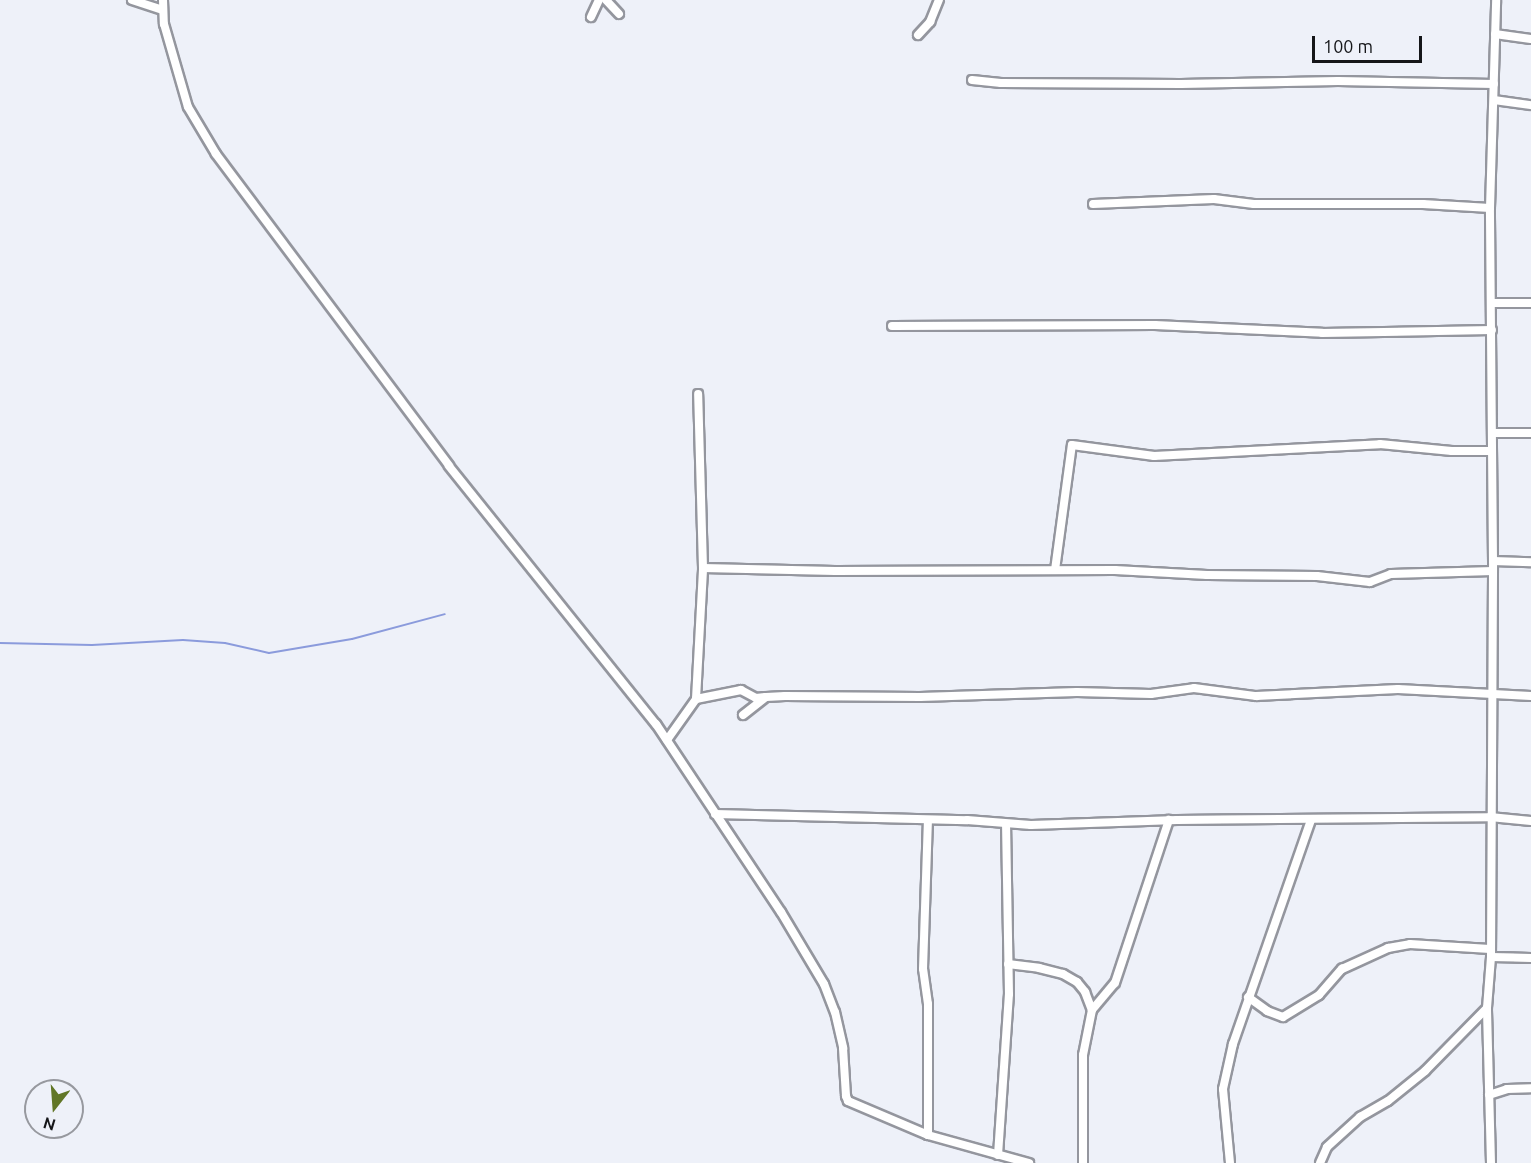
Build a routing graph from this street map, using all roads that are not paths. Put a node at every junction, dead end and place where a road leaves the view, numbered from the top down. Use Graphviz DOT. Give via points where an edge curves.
graph roads {
  1 [pos="132,0"];
  2 [pos="163,0"];
  3 [pos="599,0"];
  4 [pos="606,0"];
  5 [pos="939,0"];
  6 [pos="1496,0"];
  7 [pos="162,10"];
  8 [pos="619,14"];
  9 [pos="591,17"];
  10 [pos="1495,34"];
  11 [pos="918,35"];
  12 [pos="1531,39"];
  13 [pos="972,80"];
  14 [pos="1494,84"];
  15 [pos="1494,100"];
  16 [pos="1531,105"];
  17 [pos="1093,204"];
  18 [pos="1490,208"];
  19 [pos="1492,303"];
  20 [pos="1531,303"];
  21 [pos="892,326"];
  22 [pos="1492,330"];
  23 [pos="698,394"];
  24 [pos="1493,433"];
  25 [pos="1531,433"];
  26 [pos="1492,451"];
  27 [pos="1493,561"];
  28 [pos="1531,562"];
  29 [pos="703,568"];
  30 [pos="1055,570"];
  31 [pos="1493,571"];
  32 [pos="1491,696"];
  33 [pos="1531,696"];
  34 [pos="766,697"];
  35 [pos="696,699"];
  36 [pos="743,715"];
  37 [pos="667,740"];
  38 [pos="715,814"];
  39 [pos="1490,818"];
  40 [pos="928,820"];
  41 [pos="1169,820"];
  42 [pos="1311,820"];
  43 [pos="1531,821"];
  44 [pos="1006,825"];
  45 [pos="1490,953"];
  46 [pos="1531,958"];
  47 [pos="1008,964"];
  48 [pos="1248,997"];
  49 [pos="1487,1008"];
  50 [pos="1092,1010"];
  51 [pos="1531,1088"];
  52 [pos="1489,1095"];
  53 [pos="927,1135"];
  54 [pos="998,1155"];
  55 [pos="1029,1163"];
  56 [pos="1083,1163"];
  57 [pos="1230,1163"];
  58 [pos="1320,1163"];
  59 [pos="1491,1163"];
  1 -- 7 [label="street"];
  2 -- 7 [label="street"];
  3 -- 9 [label="street"];
  4 -- 8 [label="street"];
  5 -- 11 [label="street" via="930,22"];
  6 -- 10 [label="street"];
  7 -- 37 [label="street" via="188,108 216,154 449,466"];
  10 -- 12 [label="street"];
  10 -- 14 [label="street"];
  13 -- 14 [label="street"];
  14 -- 15 [label="street"];
  15 -- 16 [label="street"];
  15 -- 18 [label="street"];
  17 -- 18 [label="street" via="1214,199 1254,204"];
  18 -- 19 [label="street"];
  19 -- 20 [label="street"];
  19 -- 22 [label="street"];
  21 -- 22 [label="street" via="1155,325 1322,333"];
  22 -- 24 [label="street"];
  23 -- 29 [label="street"];
  24 -- 25 [label="street"];
  24 -- 26 [label="street"];
  26 -- 27 [label="street"];
  26 -- 30 [label="street" via="1380,444 1154,456 1072,445"];
  27 -- 28 [label="street"];
  27 -- 31 [label="street"];
  29 -- 30 [label="street"];
  29 -- 35 [label="street"];
  30 -- 31 [label="street" via="1317,576 1370,582 1391,574"];
  31 -- 32 [label="street"];
  32 -- 33 [label="street"];
  32 -- 34 [label="street" via="1398,689 1256,696 1194,688 1151,694"];
  32 -- 39 [label="street"];
  34 -- 35 [label="street" via="756,698 741,690"];
  34 -- 36 [label="street"];
  35 -- 37 [label="street"];
  37 -- 38 [label="street"];
  38 -- 40 [label="street"];
  38 -- 53 [label="street" via="824,984 843,1048 848,1101"];
  39 -- 42 [label="street"];
  39 -- 43 [label="street"];
  39 -- 45 [label="street"];
  40 -- 44 [label="street"];
  40 -- 53 [label="street" via="923,969 928,1004"];
  41 -- 42 [label="street"];
  41 -- 44 [label="street"];
  41 -- 50 [label="street" via="1115,983"];
  42 -- 48 [label="street"];
  44 -- 47 [label="street"];
  45 -- 46 [label="street"];
  45 -- 48 [label="street" via="1410,944 1388,948 1342,969 1319,995 1283,1017"];
  45 -- 49 [label="street"];
  47 -- 50 [label="street" via="1063,974 1077,982"];
  47 -- 54 [label="street"];
  48 -- 57 [label="street" via="1223,1089"];
  49 -- 52 [label="street"];
  49 -- 58 [label="street" via="1425,1071 1388,1101 1360,1117 1327,1147"];
  50 -- 56 [label="street" via="1083,1055"];
  51 -- 52 [label="street"];
  52 -- 59 [label="street"];
  53 -- 54 [label="street"];
  54 -- 55 [label="street"];
}
